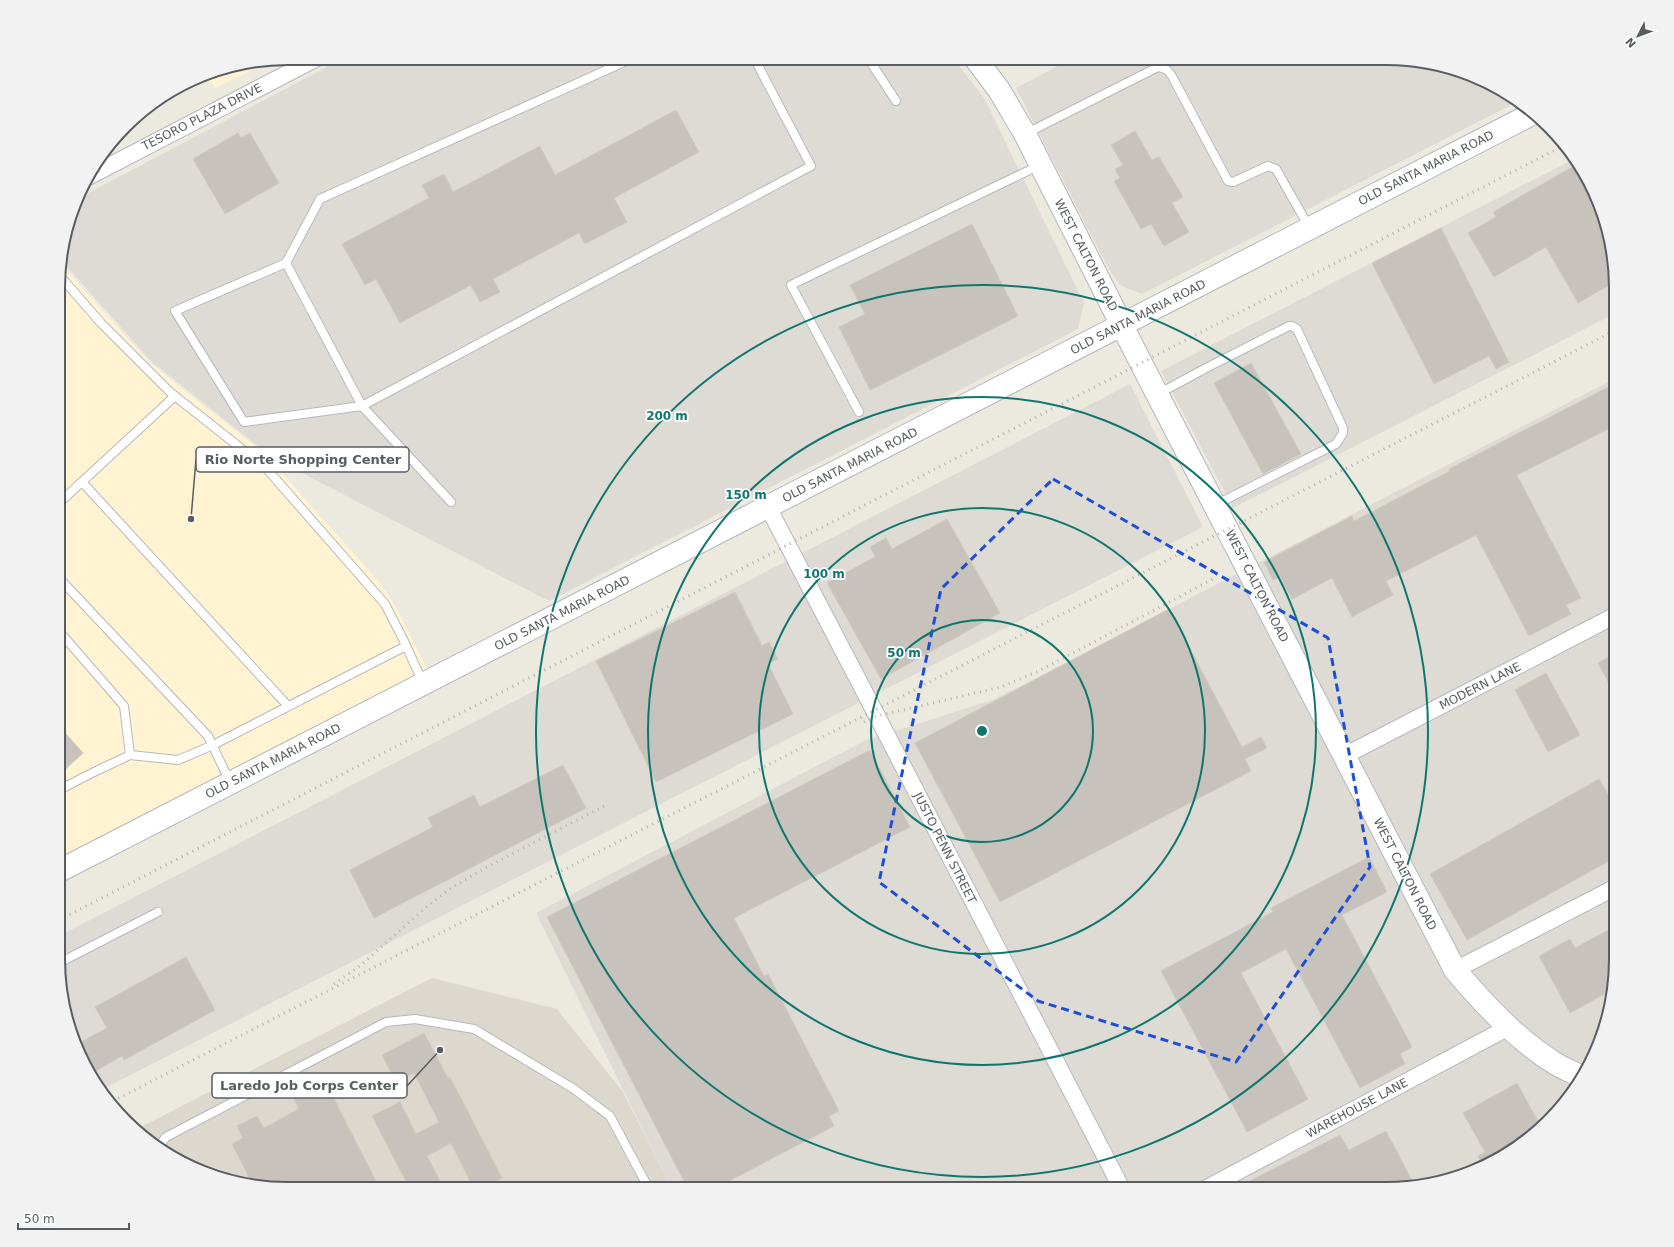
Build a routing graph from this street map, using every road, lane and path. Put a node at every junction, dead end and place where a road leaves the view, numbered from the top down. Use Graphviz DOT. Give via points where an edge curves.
graph roads {
  1 [pos="303,65"];
  2 [pos="617,65"];
  3 [pos="758,65"];
  4 [pos="873,65"];
  5 [pos="980,65"];
  6 [pos="896,101"];
  7 [pos="1528,116"];
  8 [pos="1025,134"];
  9 [pos="1040,164"];
  10 [pos="98,172"];
  11 [pos="1310,228"];
  12 [pos="286,263"];
  13 [pos="65,282"];
  14 [pos="1122,325"];
  15 [pos="1157,394"];
  16 [pos="175,396"];
  17 [pos="362,406"];
  18 [pos="859,412"];
  19 [pos="82,482"];
  20 [pos="65,498"];
  21 [pos="451,502"];
  22 [pos="1215,505"];
  23 [pos="768,507"];
  24 [pos="65,584"];
  25 [pos="1609,620"];
  26 [pos="65,638"];
  27 [pos="406,646"];
  28 [pos="423,684"];
  29 [pos="288,706"];
  30 [pos="212,745"];
  31 [pos="130,755"];
  32 [pos="1344,756"];
  33 [pos="230,783"];
  34 [pos="65,787"];
  35 [pos="65,868"];
  36 [pos="1609,891"];
  37 [pos="158,912"];
  38 [pos="65,959"];
  39 [pos="1455,970"];
  40 [pos="1510,1027"];
  41 [pos="1576,1074"];
  42 [pos="162,1142"];
  43 [pos="645,1182"];
  44 [pos="1118,1182"];
  45 [pos="1219,1182"];
  1 -- 10 [label="street, TESORO PLAZA DRIVE"];
  2 -- 12 [label="lane" via="320,199"];
  3 -- 17 [label="lane" via="811,166"];
  4 -- 6 [label="lane"];
  5 -- 8 [label="main road, WEST CALTON ROAD" via="1000,90"];
  7 -- 11 [label="main road, OLD SANTA MARIA ROAD"];
  8 -- 9 [label="main road, WEST CALTON ROAD"];
  8 -- 11 [label="lane" via="1158,67 1163,67 1172,76 1228,182 1268,166 1276,169"];
  9 -- 14 [label="main road, WEST CALTON ROAD"];
  9 -- 18 [label="lane" via="791,285"];
  11 -- 14 [label="main road, OLD SANTA MARIA ROAD"];
  12 -- 17 [label="lane"];
  12 -- 17 [label="lane" via="175,311 244,422"];
  13 -- 16 [label="lane" via="101,323"];
  14 -- 15 [label="main road, WEST CALTON ROAD"];
  14 -- 23 [label="main road, OLD SANTA MARIA ROAD"];
  15 -- 22 [label="main road, WEST CALTON ROAD"];
  15 -- 22 [label="lane" via="1289,326 1297,329 1344,434 1336,444"];
  16 -- 19 [label="lane"];
  16 -- 27 [label="lane" via="266,468 385,604"];
  17 -- 21 [label="lane"];
  19 -- 20 [label="lane"];
  19 -- 29 [label="lane"];
  22 -- 32 [label="main road, WEST CALTON ROAD"];
  23 -- 28 [label="main road, OLD SANTA MARIA ROAD"];
  23 -- 44 [label="street, JUSTO PENN STREET"];
  24 -- 30 [label="lane" via="208,736"];
  25 -- 32 [label="street, MODERN LANE"];
  26 -- 31 [label="lane" via="124,706"];
  27 -- 28 [label="lane"];
  27 -- 29 [label="lane"];
  28 -- 33 [label="main road, OLD SANTA MARIA ROAD"];
  29 -- 30 [label="lane"];
  30 -- 31 [label="lane" via="178,760"];
  30 -- 33 [label="lane"];
  31 -- 34 [label="lane"];
  32 -- 39 [label="main road, WEST CALTON ROAD"];
  33 -- 35 [label="main road, OLD SANTA MARIA ROAD"];
  36 -- 39 [label="street"];
  37 -- 38 [label="lane"];
  39 -- 40 [label="main road, WEST CALTON ROAD" via="1479,998"];
  40 -- 41 [label="main road, WEST CALTON ROAD" via="1536,1050"];
  40 -- 45 [label="street, WAREHOUSE LANE"];
  42 -- 43 [label="lane" via="166,1137 386,1022 415,1019 474,1029 574,1088 610,1116"];
}
